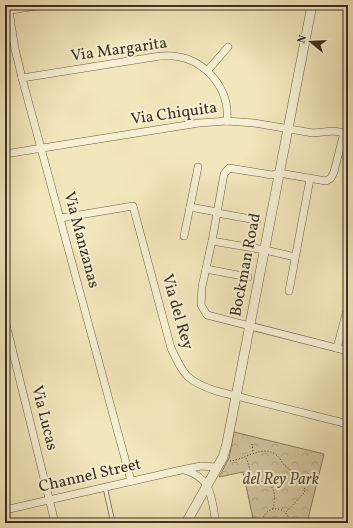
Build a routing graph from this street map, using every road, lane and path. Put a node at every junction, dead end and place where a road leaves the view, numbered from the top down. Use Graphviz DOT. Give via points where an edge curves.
graph roads {
  1 [pos="36,5"];
  2 [pos="312,5"];
  3 [pos="7,8"];
  4 [pos="228,47"];
  5 [pos="208,70"];
  6 [pos="22,78"];
  7 [pos="227,121"];
  8 [pos="288,130"];
  9 [pos="346,133"];
  10 [pos="41,148"];
  11 [pos="5,154"];
  12 [pos="198,167"];
  13 [pos="280,173"];
  14 [pos="310,179"];
  15 [pos="190,207"];
  16 [pos="217,213"];
  17 [pos="61,218"];
  18 [pos="257,220"];
  19 [pos="184,236"];
  20 [pos="212,241"];
  21 [pos="265,250"];
  22 [pos="295,257"];
  23 [pos="206,269"];
  24 [pos="248,276"];
  25 [pos="289,291"];
  26 [pos="348,306"];
  27 [pos="5,320"];
  28 [pos="250,326"];
  29 [pos="337,348"];
  30 [pos="348,351"];
  31 [pos="236,396"];
  32 [pos="348,424"];
  33 [pos="252,444"];
  34 [pos="253,453"];
  35 [pos="223,457"];
  36 [pos="246,458"];
  37 [pos="217,467"];
  38 [pos="181,470"];
  39 [pos="310,474"];
  40 [pos="131,481"];
  41 [pos="302,483"];
  42 [pos="207,484"];
  43 [pos="105,487"];
  44 [pos="50,500"];
  45 [pos="273,509"];
  46 [pos="5,510"];
  47 [pos="286,512"];
  48 [pos="55,523"];
  49 [pos="113,523"];
  50 [pos="186,523"];
  51 [pos="216,523"];
  52 [pos="262,523"];
  53 [pos="290,523"];
  1 -- 3 [label="street"];
  2 -- 8 [label="street, Bockman Road"];
  3 -- 6 [label="street, Via Manzanas"];
  4 -- 5 [label="street"];
  5 -- 6 [label="street, Via Margarita" via="194,61 173,56"];
  5 -- 7 [label="street, Via Margarita" via="217,80 224,96"];
  6 -- 10 [label="street, Via Manzanas"];
  7 -- 8 [label="street, Via Chiquita"];
  7 -- 10 [label="street, Via Chiquita" via="199,123"];
  8 -- 9 [label="street, Via Chiquita"];
  8 -- 13 [label="street, Bockman Road"];
  9 -- 14 [label="street" via="331,178 326,181"];
  10 -- 11 [label="street, Via Chiquita"];
  10 -- 17 [label="street, Via Manzanas"];
  12 -- 15 [label="street"];
  13 -- 14 [label="street"];
  13 -- 16 [label="street" via="272,175 230,168 224,174"];
  13 -- 21 [label="street, Bockman Road"];
  14 -- 22 [label="street"];
  15 -- 16 [label="street"];
  15 -- 19 [label="street"];
  16 -- 18 [label="street"];
  16 -- 20 [label="street"];
  17 -- 31 [label="street, Via del Rey" via="133,206 171,348 180,368 198,384"];
  17 -- 40 [label="street, Via Manzanas"];
  20 -- 21 [label="street"];
  20 -- 23 [label="street"];
  21 -- 22 [label="street"];
  21 -- 28 [label="street, Bockman Road"];
  22 -- 25 [label="street"];
  23 -- 24 [label="street"];
  23 -- 28 [label="street" via="201,304 207,316"];
  26 -- 29 [label="street"];
  27 -- 44 [label="street, Via Lucas"];
  28 -- 29 [label="street"];
  28 -- 31 [label="street, Bockman Road"];
  29 -- 30 [label="street"];
  31 -- 32 [label="street, Via del Rey"];
  31 -- 35 [label="street, Bockman Road"];
  33 -- 34 [label="path"];
  34 -- 36 [label="path"];
  34 -- 41 [label="path" via="275,453 290,469 289,474 293,481"];
  35 -- 36 [label="path" via="230,462"];
  35 -- 37 [label="street, Bockman Road"];
  36 -- 45 [label="path" via="256,480 272,487"];
  37 -- 38 [label="street, Channel Street" via="201,466"];
  37 -- 42 [label="street, Bockman Road"];
  38 -- 40 [label="street, Channel Street"];
  38 -- 42 [label="street" via="197,475"];
  39 -- 41 [label="path"];
  40 -- 43 [label="street, Channel Street"];
  41 -- 47 [label="path" via="304,493"];
  42 -- 50 [label="street, Bockman Road"];
  42 -- 51 [label="street"];
  43 -- 44 [label="street, Channel Street"];
  43 -- 49 [label="lane"];
  44 -- 46 [label="street, Channel Street"];
  44 -- 48 [label="street, Via Lucas"];
  45 -- 47 [label="path"];
  45 -- 52 [label="path" via="265,514"];
  47 -- 53 [label="path"];
}
